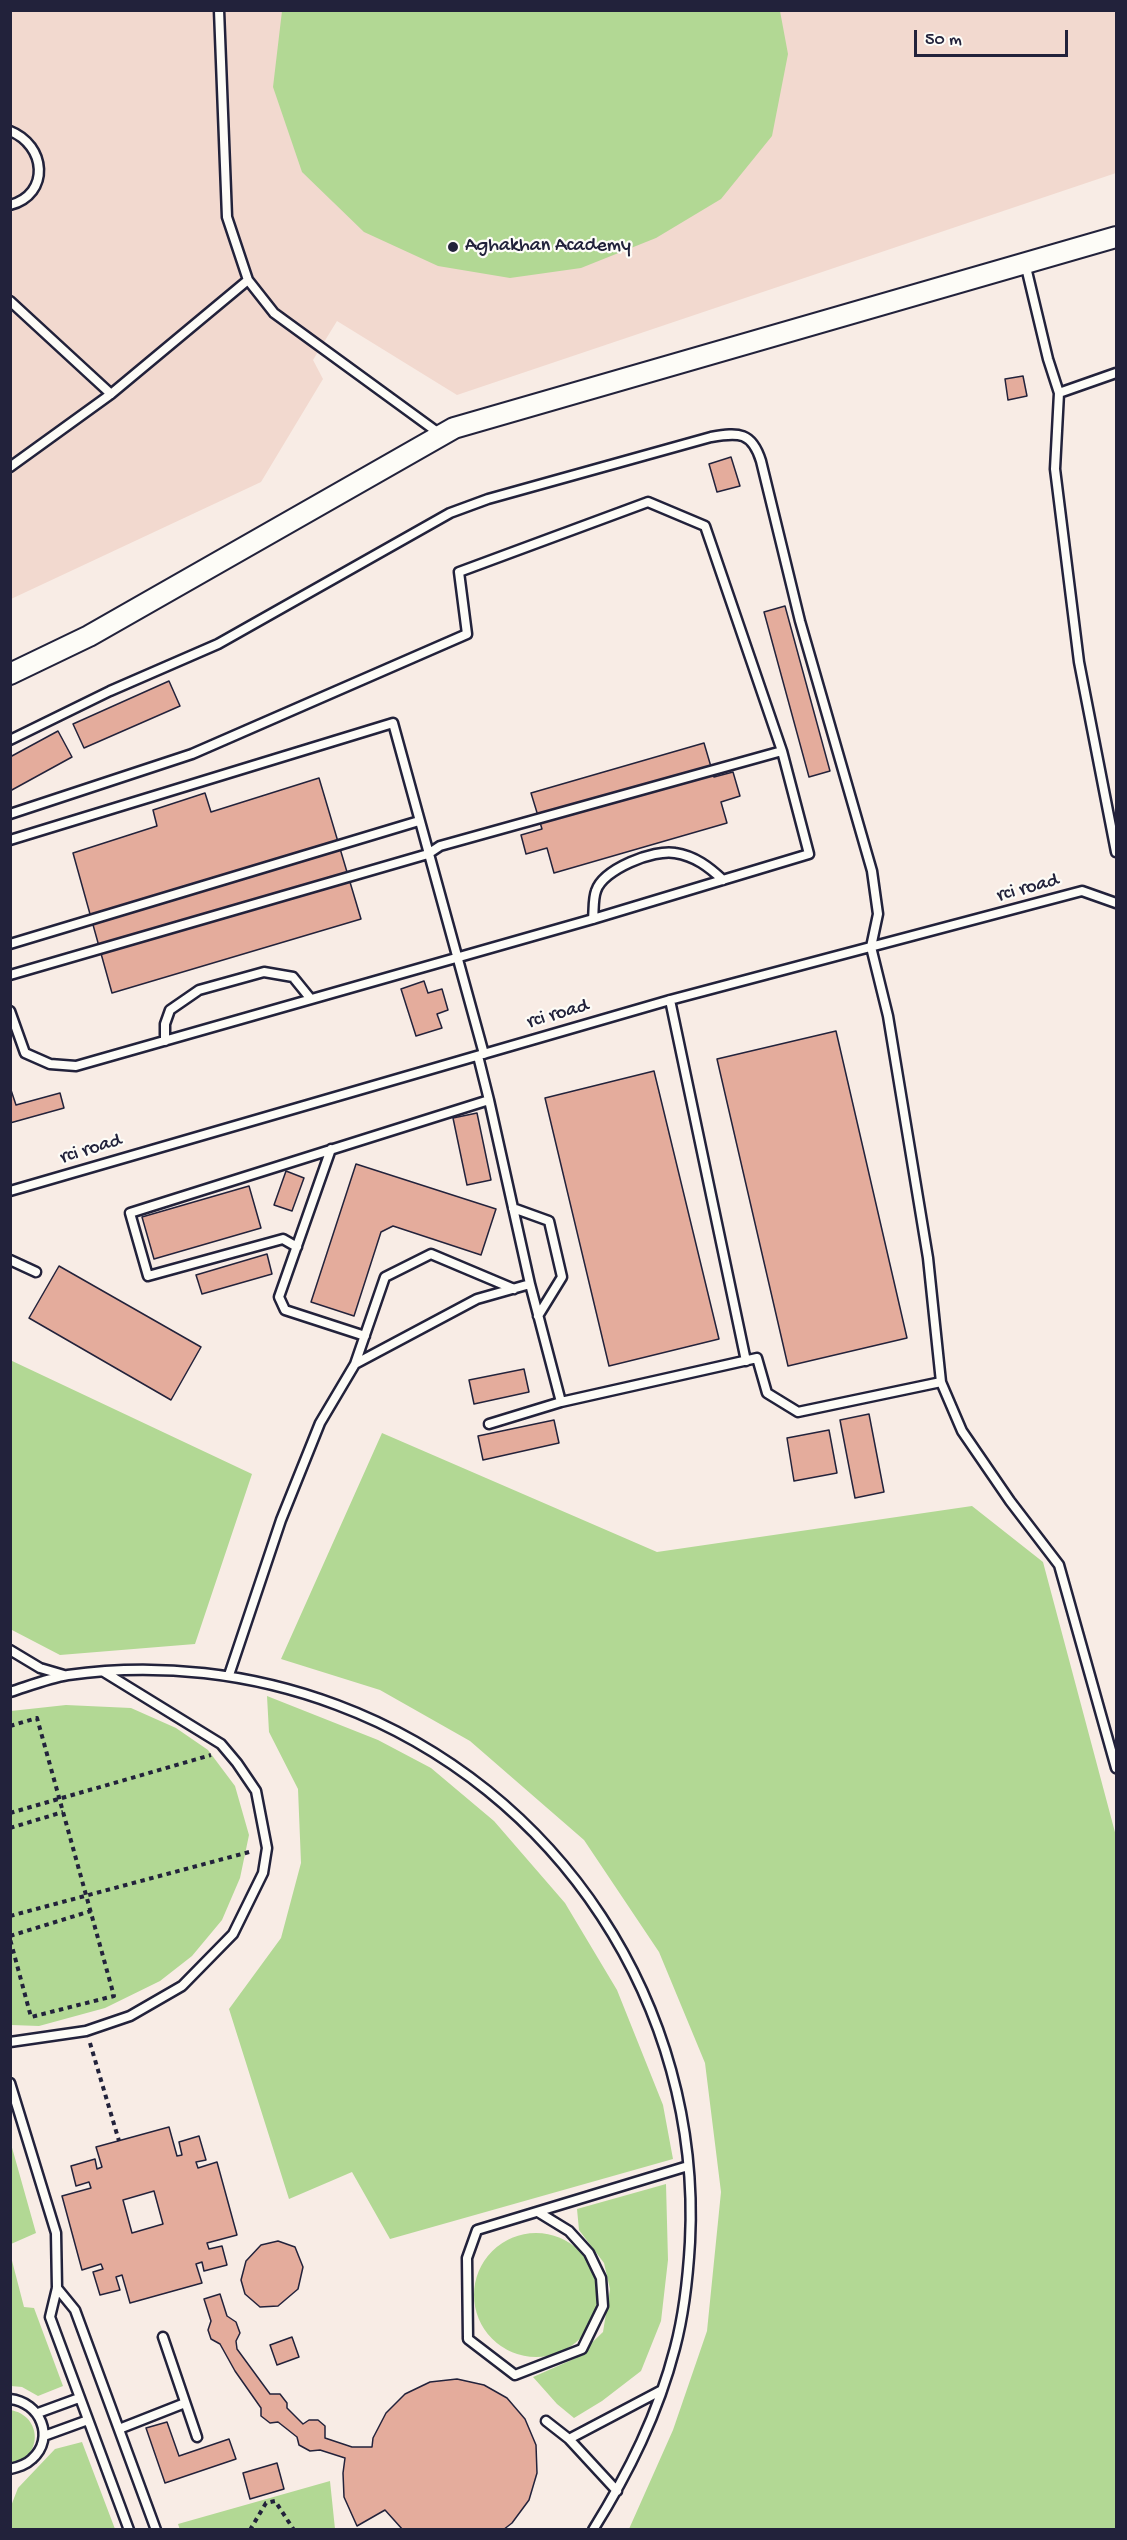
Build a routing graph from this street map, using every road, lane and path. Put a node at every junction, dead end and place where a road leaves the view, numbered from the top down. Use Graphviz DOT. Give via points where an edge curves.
graph roads {
  1 [pos="219,10"];
  2 [pos="10,131"];
  3 [pos="10,205"];
  4 [pos="1116,237"];
  5 [pos="1025,263"];
  6 [pos="248,280"];
  7 [pos="10,301"];
  8 [pos="1116,373"];
  9 [pos="1059,393"];
  10 [pos="111,394"];
  11 [pos="440,434"];
  12 [pos="10,467"];
  13 [pos="10,674"];
  14 [pos="10,740"];
  15 [pos="782,751"];
  16 [pos="10,814"];
  17 [pos="419,821"];
  18 [pos="10,840"];
  19 [pos="1116,852"];
  20 [pos="428,854"];
  21 [pos="723,880"];
  22 [pos="1116,903"];
  23 [pos="593,919"];
  24 [pos="10,944"];
  25 [pos="872,947"];
  26 [pos="456,957"];
  27 [pos="10,975"];
  28 [pos="310,999"];
  29 [pos="670,1000"];
  30 [pos="10,1011"];
  31 [pos="165,1041"];
  32 [pos="481,1055"];
  33 [pos="489,1100"];
  34 [pos="331,1149"];
  35 [pos="10,1191"];
  36 [pos="513,1208"];
  37 [pos="297,1247"];
  38 [pos="10,1260"];
  39 [pos="36,1272"];
  40 [pos="530,1284"];
  41 [pos="515,1289"];
  42 [pos="538,1316"];
  43 [pos="365,1336"];
  44 [pos="746,1361"];
  45 [pos="355,1364"];
  46 [pos="941,1382"];
  47 [pos="561,1402"];
  48 [pos="489,1424"];
  49 [pos="10,1650"];
  50 [pos="104,1672"];
  51 [pos="65,1675"];
  52 [pos="230,1675"];
  53 [pos="10,1692"];
  54 [pos="10,1726"];
  55 [pos="226,1750"];
  56 [pos="1116,1768"];
  57 [pos="60,1799"];
  58 [pos="63,1812"];
  59 [pos="10,1813"];
  60 [pos="10,1828"];
  61 [pos="267,1848"];
  62 [pos="86,1895"];
  63 [pos="91,1911"];
  64 [pos="10,1916"];
  65 [pos="10,1937"];
  66 [pos="86,2031"];
  67 [pos="10,2042"];
  68 [pos="10,2083"];
  69 [pos="118,2141"];
  70 [pos="688,2166"];
  71 [pos="538,2212"];
  72 [pos="57,2288"];
  73 [pos="163,2337"];
  74 [pos="662,2390"];
  75 [pos="79,2398"];
  76 [pos="10,2399"];
  77 [pos="185,2403"];
  78 [pos="38,2414"];
  79 [pos="88,2420"];
  80 [pos="546,2421"];
  81 [pos="119,2429"];
  82 [pos="44,2436"];
  83 [pos="197,2437"];
  84 [pos="569,2439"];
  85 [pos="10,2469"];
  86 [pos="617,2491"];
  87 [pos="129,2529"];
  88 [pos="156,2529"];
  89 [pos="250,2529"];
  90 [pos="294,2529"];
  91 [pos="593,2529"];
  1 -- 6 [label="lane" via="227,217"];
  2 -- 3 [label="lane" via="32,146 39,172 28,195"];
  4 -- 5 [label="street"];
  5 -- 9 [label="lane"];
  5 -- 11 [label="street"];
  6 -- 10 [label="lane"];
  6 -- 11 [label="lane" via="274,313"];
  7 -- 10 [label="lane"];
  8 -- 9 [label="lane"];
  9 -- 19 [label="lane" via="1056,480 1079,662"];
  10 -- 12 [label="lane"];
  11 -- 13 [label="street" via="89,636"];
  14 -- 25 [label="lane" via="218,644 450,513 703,439 728,434 741,436 751,439 761,461 815,676 872,871 878,914"];
  15 -- 16 [label="lane" via="705,526 648,502 459,572 467,634 192,754"];
  15 -- 20 [label="lane" via="440,846"];
  15 -- 21 [label="lane" via="810,854"];
  17 -- 18 [label="lane" via="393,723"];
  17 -- 20 [label="lane"];
  17 -- 24 [label="lane"];
  20 -- 26 [label="lane"];
  20 -- 27 [label="lane"];
  21 -- 23 [label="lane"];
  21 -- 23 [label="lane" via="690,857 673,852 652,855 628,863 596,890"];
  22 -- 25 [label="lane, rci road" via="1082,891"];
  23 -- 26 [label="lane"];
  25 -- 29 [label="lane, rci road"];
  25 -- 46 [label="lane" via="888,1016 926,1246"];
  26 -- 28 [label="lane"];
  26 -- 32 [label="lane"];
  28 -- 31 [label="lane"];
  28 -- 31 [label="lane" via="293,977 264,972 199,990 170,1010"];
  29 -- 32 [label="lane, rci road"];
  29 -- 44 [label="lane"];
  30 -- 31 [label="lane" via="25,1053 50,1064 76,1066"];
  32 -- 33 [label="lane"];
  32 -- 35 [label="lane, rci road"];
  33 -- 34 [label="lane"];
  33 -- 36 [label="lane"];
  34 -- 37 [label="lane"];
  34 -- 37 [label="lane" via="130,1213 148,1276 284,1239"];
  36 -- 40 [label="lane"];
  36 -- 42 [label="lane" via="549,1221 562,1277"];
  37 -- 43 [label="lane" via="279,1297 285,1310"];
  38 -- 39 [label="lane"];
  40 -- 41 [label="lane"];
  40 -- 42 [label="lane"];
  41 -- 43 [label="lane" via="430,1254 385,1277"];
  41 -- 45 [label="lane" via="477,1299"];
  42 -- 47 [label="lane"];
  43 -- 45 [label="lane"];
  44 -- 46 [label="lane" via="757,1358 767,1393 798,1412"];
  44 -- 47 [label="lane"];
  45 -- 52 [label="lane" via="320,1423 281,1520"];
  46 -- 56 [label="lane" via="962,1431 1059,1565"];
  47 -- 48 [label="lane"];
  49 -- 51 [label="lane" via="40,1668"];
  50 -- 51 [label="lane"];
  50 -- 52 [label="lane"];
  50 -- 55 [label="lane"];
  51 -- 53 [label="lane"];
  52 -- 70 [label="lane" via="304,1693 379,1722 430,1749 477,1782 538,1835 582,1887 620,1945 650,2007 672,2072"];
  54 -- 57 [label="path" via="37,1718"];
  55 -- 57 [label="path"];
  55 -- 61 [label="lane" via="255,1791"];
  57 -- 58 [label="path"];
  57 -- 59 [label="path"];
  58 -- 60 [label="path"];
  58 -- 62 [label="path"];
  61 -- 62 [label="path"];
  61 -- 66 [label="lane" via="263,1873 233,1934 219,1950 182,1986 130,2016"];
  62 -- 63 [label="path"];
  62 -- 64 [label="path"];
  63 -- 65 [label="path"];
  63 -- 65 [label="path" via="114,1996 31,2017"];
  66 -- 67 [label="lane"];
  66 -- 69 [label="path"];
  68 -- 72 [label="lane" via="56,2233"];
  70 -- 71 [label="lane"];
  70 -- 74 [label="lane" via="692,2209 688,2278 676,2346"];
  71 -- 71 [label="lane" via="477,2230 467,2258 468,2339 515,2375 582,2349 603,2306 601,2278 589,2253 569,2231"];
  72 -- 75 [label="lane" via="50,2317"];
  72 -- 81 [label="lane" via="75,2310"];
  73 -- 77 [label="lane"];
  74 -- 84 [label="lane"];
  74 -- 86 [label="lane"];
  75 -- 78 [label="lane"];
  75 -- 79 [label="lane"];
  76 -- 78 [label="lane" via="29,2405"];
  77 -- 81 [label="lane"];
  77 -- 83 [label="lane"];
  78 -- 82 [label="lane"];
  79 -- 82 [label="lane"];
  79 -- 87 [label="lane"];
  80 -- 84 [label="lane"];
  81 -- 88 [label="lane"];
  82 -- 85 [label="lane" via="32,2459"];
  84 -- 86 [label="lane"];
  86 -- 91 [label="lane"];
  89 -- 90 [label="path" via="266,2503 275,2501"];
}
